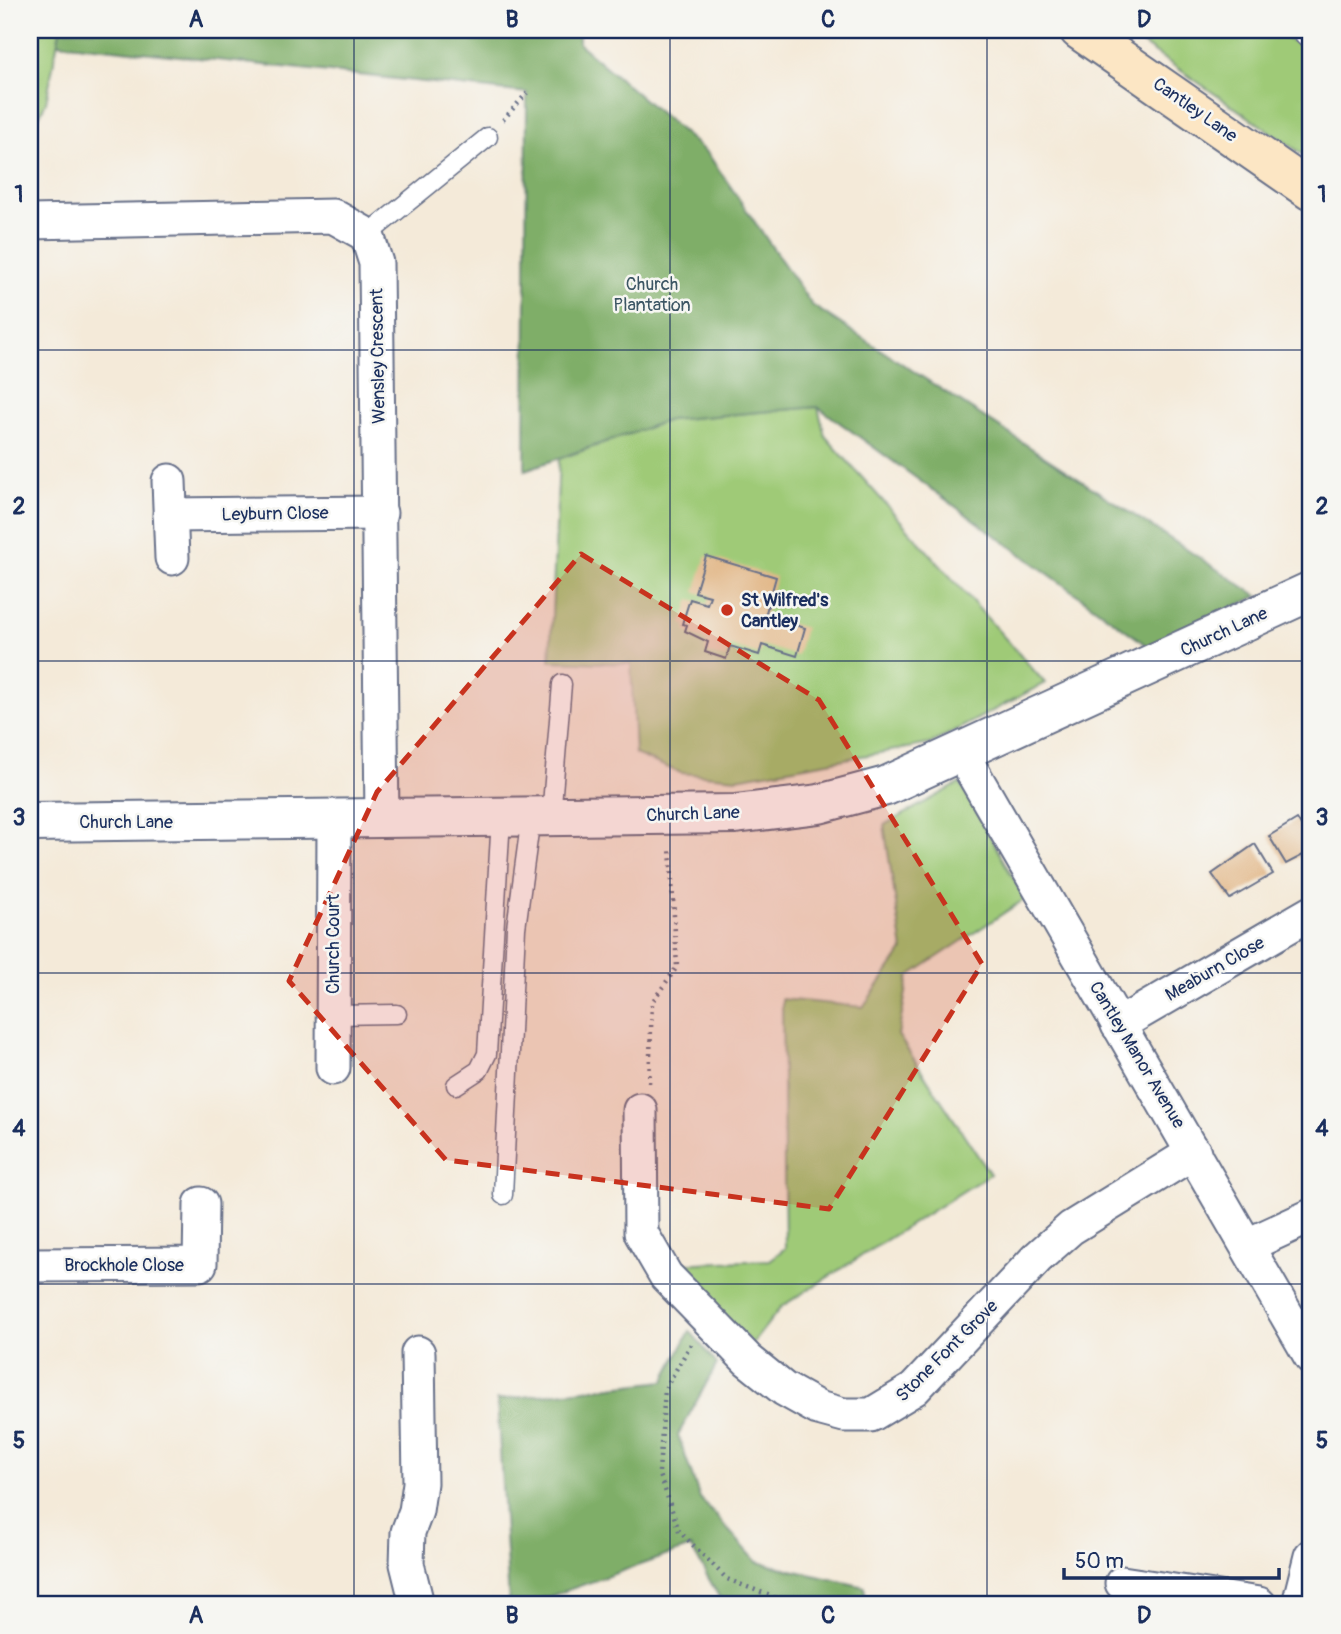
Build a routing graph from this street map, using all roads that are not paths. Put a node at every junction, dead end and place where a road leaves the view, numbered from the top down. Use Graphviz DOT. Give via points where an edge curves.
graph roads {
  1 [pos="1079,30"];
  2 [pos="488,137"];
  3 [pos="1311,191"];
  4 [pos="30,222"];
  5 [pos="367,235"];
  6 [pos="169,481"];
  7 [pos="380,513"];
  8 [pos="170,515"];
  9 [pos="172,558"];
  10 [pos="1311,591"];
  11 [pos="562,684"];
  12 [pos="962,754"];
  13 [pos="527,818"];
  14 [pos="382,820"];
  15 [pos="334,821"];
  16 [pos="30,822"];
  17 [pos="1311,913"];
  18 [pos="397,1014"];
  19 [pos="334,1015"];
  20 [pos="1118,1025"];
  21 [pos="334,1068"];
  22 [pos="456,1085"];
  23 [pos="640,1110"];
  24 [pos="1194,1152"];
  25 [pos="503,1195"];
  26 [pos="201,1204"];
  27 [pos="1311,1216"];
  28 [pos="1248,1245"];
  29 [pos="30,1265"];
  30 [pos="418,1353"];
  31 [pos="1311,1357"];
  32 [pos="1311,1556"];
  33 [pos="1122,1583"];
  34 [pos="417,1604"];
  35 [pos="1259,1604"];
  36 [pos="1299,1604"];
  1 -- 3 [label="main road, Cantley Lane"];
  2 -- 5 [label="lane"];
  4 -- 5 [label="street" via="333,216"];
  5 -- 7 [label="street, Wensley Crescent" via="376,263"];
  6 -- 8 [label="street"];
  7 -- 8 [label="street, Leyburn Close"];
  7 -- 14 [label="street, Wensley Crescent"];
  8 -- 9 [label="street"];
  10 -- 12 [label="street, Church Lane"];
  11 -- 13 [label="lane"];
  12 -- 13 [label="street, Church Lane" via="886,786 818,804 735,814"];
  12 -- 20 [label="street, Cantley Manor Avenue"];
  13 -- 14 [label="street, Church Lane"];
  13 -- 22 [label="lane" via="487,1054 479,1070"];
  13 -- 25 [label="lane" via="516,928"];
  14 -- 15 [label="street, Church Lane"];
  15 -- 16 [label="street, Church Lane"];
  15 -- 19 [label="street, Church Court"];
  17 -- 20 [label="street, Meaburn Close"];
  18 -- 19 [label="lane"];
  19 -- 21 [label="street, Church Court"];
  20 -- 24 [label="street, Cantley Manor Avenue"];
  23 -- 24 [label="street, Stone Font Grove" via="641,1233 666,1276 747,1360 784,1389 818,1408 844,1415 871,1415 914,1389 1071,1228"];
  24 -- 28 [label="street, Cantley Manor Avenue"];
  26 -- 29 [label="street, Brockhole Close" via="200,1264"];
  27 -- 28 [label="street"];
  28 -- 31 [label="street, Cantley Manor Avenue"];
  30 -- 34 [label="street" via="420,1483 408,1532 407,1564"];
  32 -- 36 [label="street"];
  33 -- 35 [label="street"];
}
